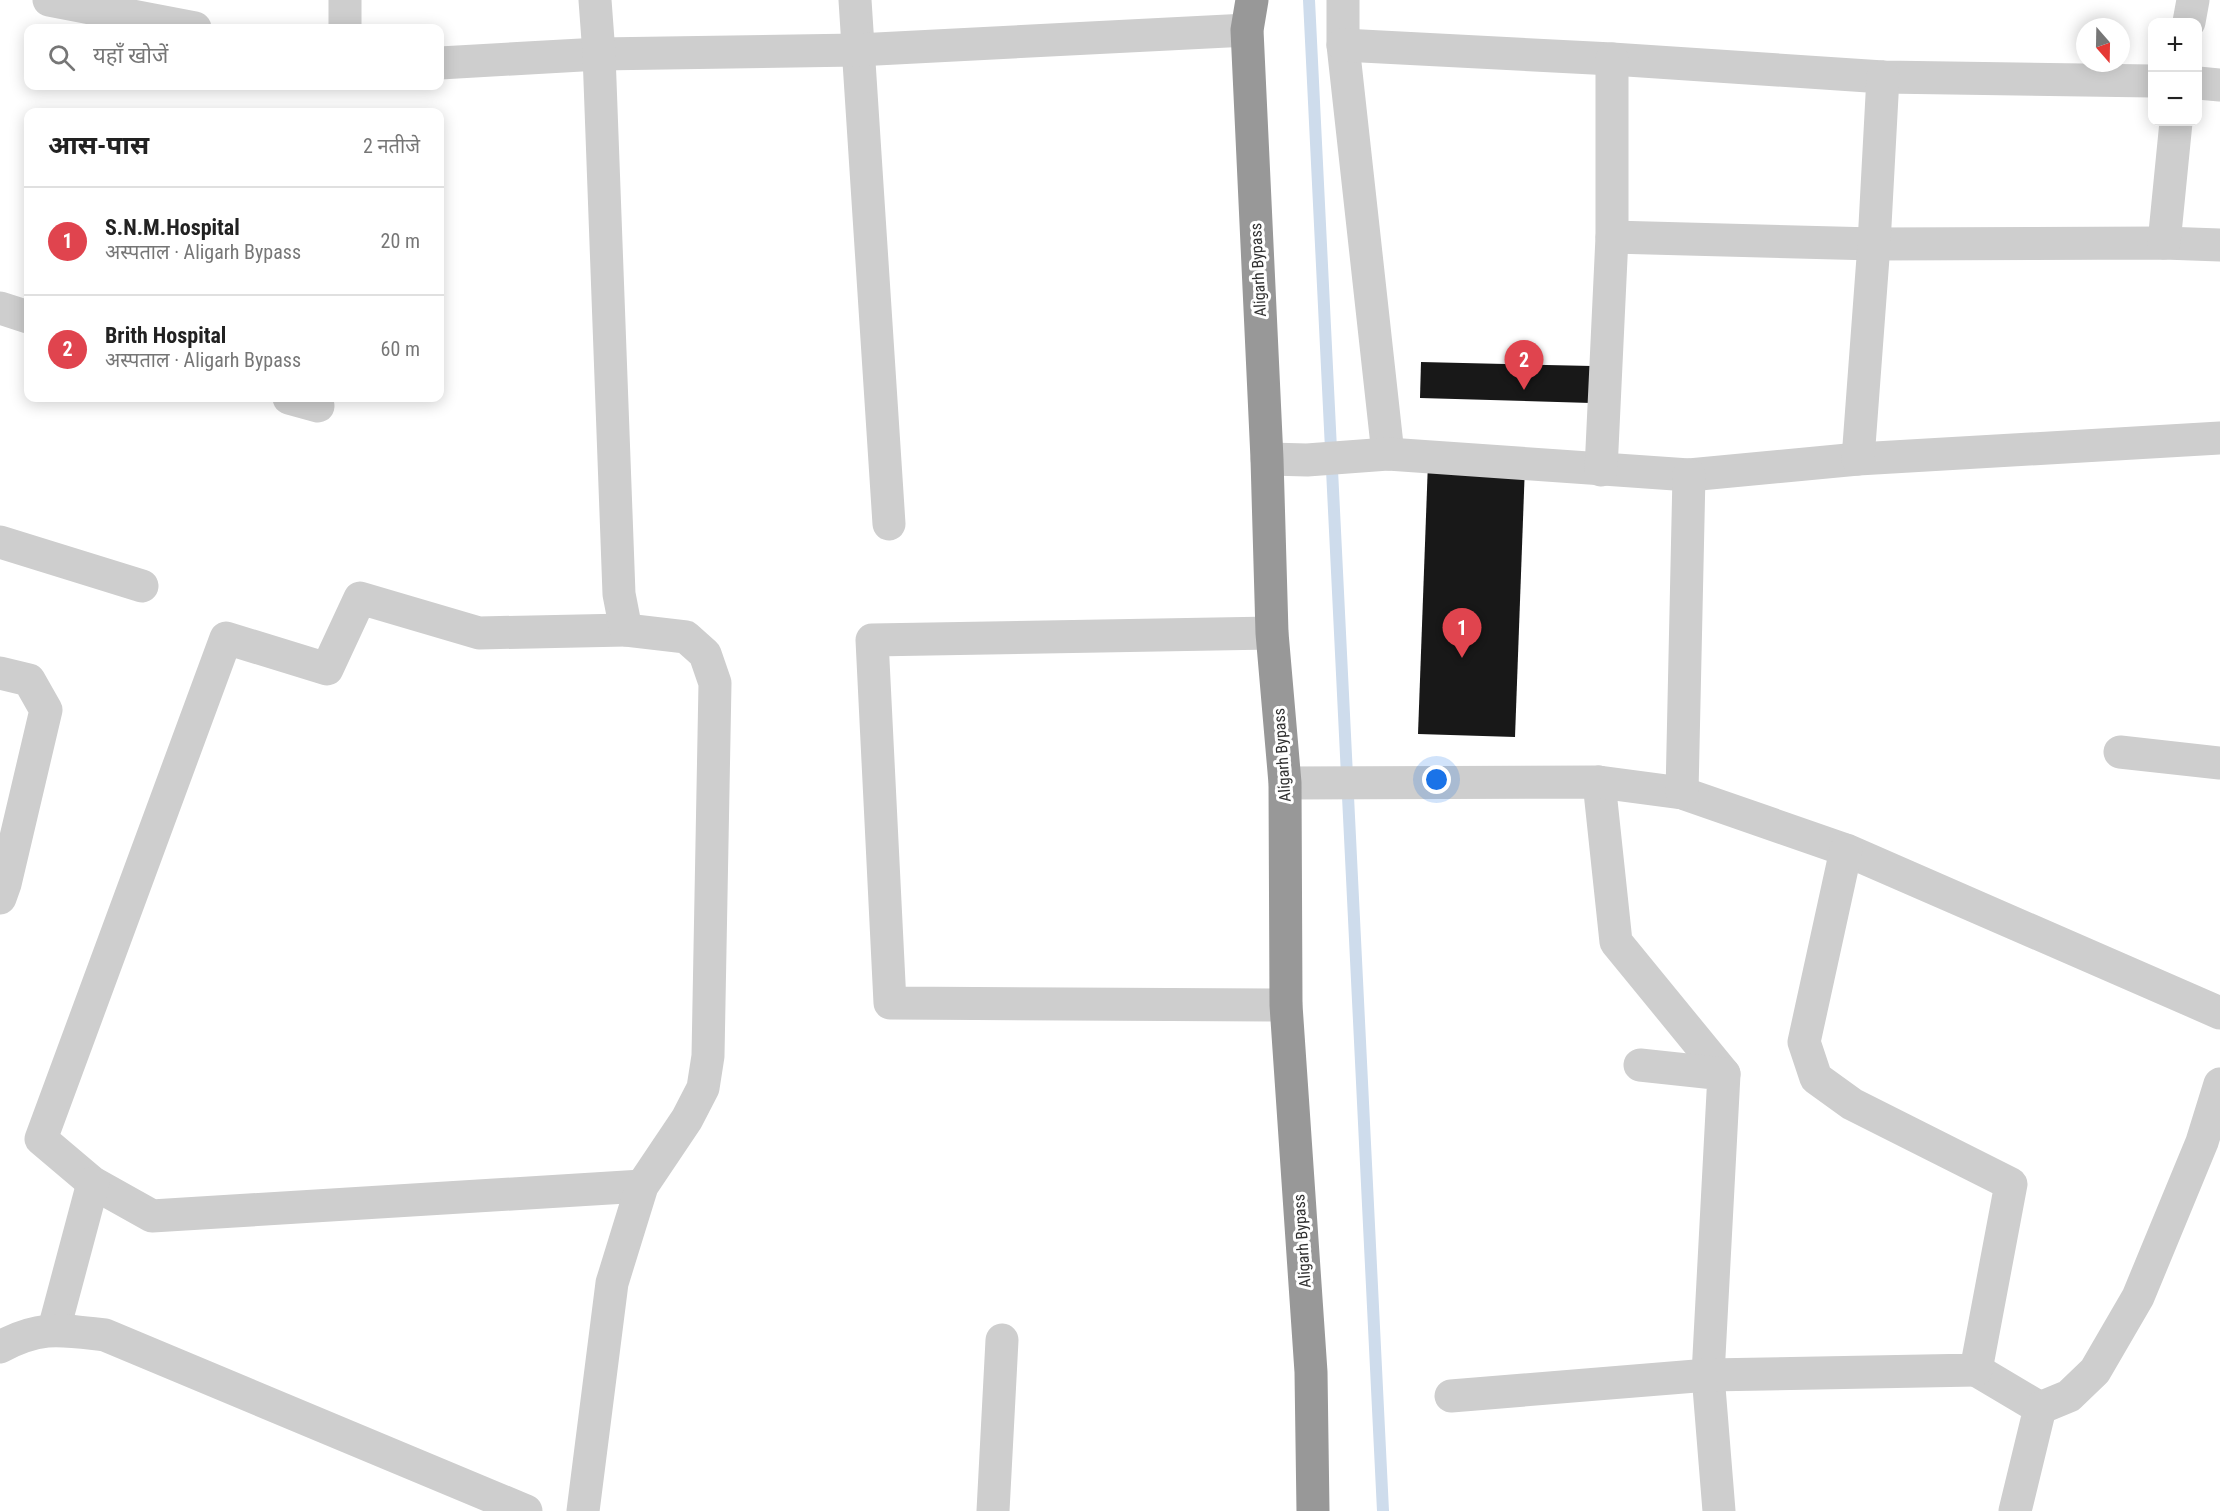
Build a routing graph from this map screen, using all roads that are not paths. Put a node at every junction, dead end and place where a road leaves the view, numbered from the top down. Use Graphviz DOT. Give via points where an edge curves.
graph roads {
  1 [pos="49,0"];
  2 [pos="345,0"];
  3 [pos="595,0"];
  4 [pos="855,0"];
  5 [pos="1343,0"];
  6 [pos="2193,0"];
  7 [pos="1250,15"];
  8 [pos="2190,18"];
  9 [pos="174,24"];
  10 [pos="345,24"];
  11 [pos="1343,45"];
  12 [pos="857,50"];
  13 [pos="599,54"];
  14 [pos="1612,59"];
  15 [pos="444,63"];
  16 [pos="1883,77"];
  17 [pos="2148,81"];
  18 [pos="2202,83"];
  19 [pos="2220,85"];
  20 [pos="2176,126"];
  21 [pos="1612,237"];
  22 [pos="2164,243"];
  23 [pos="1874,244"];
  24 [pos="2220,245"];
  25 [pos="0,309"];
  26 [pos="24,316"];
  27 [pos="2220,438"];
  28 [pos="1379,455"];
  29 [pos="1267,459"];
  30 [pos="1858,459"];
  31 [pos="1601,470"];
  32 [pos="1689,475"];
  33 [pos="889,524"];
  34 [pos="0,542"];
  35 [pos="142,586"];
  36 [pos="626,630"];
  37 [pos="1272,633"];
  38 [pos="0,673"];
  39 [pos="2120,752"];
  40 [pos="2220,763"];
  41 [pos="1599,782"];
  42 [pos="1285,783"];
  43 [pos="1682,793"];
  44 [pos="1846,849"];
  45 [pos="2,888"];
  46 [pos="1286,1005"];
  47 [pos="2220,1013"];
  48 [pos="1640,1065"];
  49 [pos="1724,1074"];
  50 [pos="2220,1084"];
  51 [pos="93,1183"];
  52 [pos="642,1186"];
  53 [pos="54,1329"];
  54 [pos="1002,1340"];
  55 [pos="0,1347"];
  56 [pos="1976,1370"];
  57 [pos="1708,1375"];
  58 [pos="1451,1396"];
  59 [pos="2040,1408"];
  60 [pos="526,1511"];
  61 [pos="583,1511"];
  62 [pos="993,1511"];
  63 [pos="1312,1511"];
  64 [pos="1719,1511"];
  65 [pos="2015,1511"];
  1 -- 9 [label="street"];
  2 -- 10 [label="street"];
  3 -- 13 [label="street"];
  4 -- 12 [label="street"];
  5 -- 11 [label="street"];
  6 -- 8 [label="street"];
  7 -- 12 [label="street"];
  7 -- 29 [label="highway, Aligarh Bypass"];
  11 -- 14 [label="street"];
  11 -- 28 [label="street"];
  12 -- 13 [label="street"];
  12 -- 33 [label="street"];
  13 -- 15 [label="street"];
  13 -- 36 [label="street" via="619,594"];
  14 -- 16 [label="street"];
  14 -- 21 [label="street"];
  16 -- 17 [label="street"];
  16 -- 23 [label="street"];
  18 -- 19 [label="street"];
  20 -- 22 [label="street"];
  21 -- 23 [label="street"];
  21 -- 31 [label="street"];
  22 -- 23 [label="street"];
  22 -- 24 [label="street"];
  23 -- 30 [label="street"];
  25 -- 26 [label="street"];
  27 -- 30 [label="street"];
  28 -- 29 [label="street"];
  28 -- 31 [label="street"];
  29 -- 37 [label="highway, Aligarh Bypass"];
  30 -- 32 [label="street"];
  31 -- 32 [label="street"];
  32 -- 43 [label="street"];
  34 -- 35 [label="street"];
  36 -- 51 [label="street" via="479,633 360,598 327,669 226,638 41,1139"];
  36 -- 52 [label="street" via="686,638 705,654 715,683 708,1056 703,1088"];
  37 -- 42 [label="highway, Aligarh Bypass"];
  37 -- 46 [label="street" via="872,640 890,1003"];
  38 -- 45 [label="street" via="29,680 46,710"];
  39 -- 40 [label="street"];
  41 -- 42 [label="street"];
  41 -- 43 [label="street"];
  41 -- 49 [label="street" via="1616,942"];
  42 -- 46 [label="highway, Aligarh Bypass"];
  43 -- 44 [label="street"];
  44 -- 47 [label="street"];
  44 -- 56 [label="street" via="1804,1042 1816,1078 1852,1104 2011,1184"];
  46 -- 63 [label="highway, Aligarh Bypass" via="1311,1372"];
  48 -- 49 [label="street"];
  49 -- 57 [label="street"];
  50 -- 59 [label="street" via="2202,1142 2138,1297 2095,1371 2069,1396"];
  51 -- 52 [label="street" via="153,1216"];
  51 -- 53 [label="street"];
  52 -- 61 [label="street" via="612,1283"];
  53 -- 55 [label="street" via="19,1337"];
  53 -- 60 [label="street" via="105,1335"];
  54 -- 62 [label="street"];
  56 -- 57 [label="street"];
  56 -- 59 [label="street"];
  57 -- 58 [label="street"];
  57 -- 64 [label="street"];
  59 -- 65 [label="street"];
}
